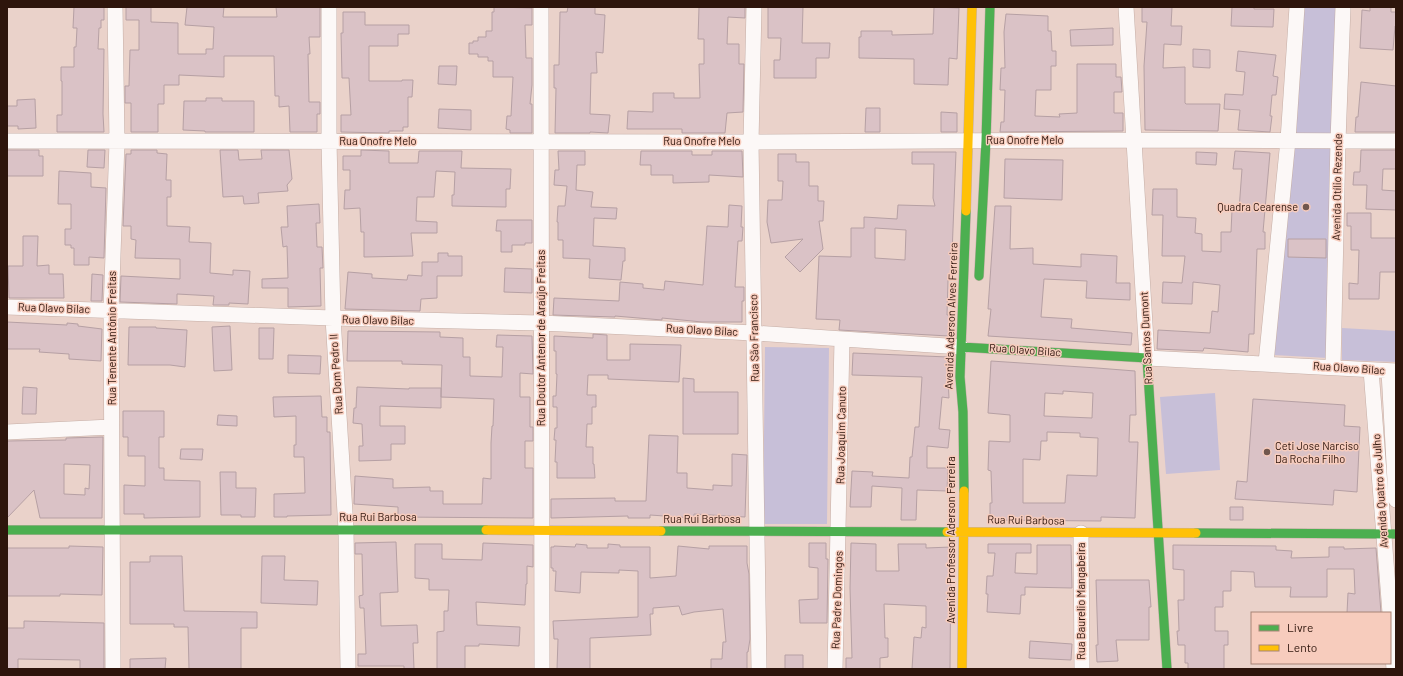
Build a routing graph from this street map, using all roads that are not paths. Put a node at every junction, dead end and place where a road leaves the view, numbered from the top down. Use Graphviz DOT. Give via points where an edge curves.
graph roads {
  1 [pos="115,7"];
  2 [pos="329,7"];
  3 [pos="542,7"];
  4 [pos="754,7"];
  5 [pos="972,7"];
  6 [pos="990,7"];
  7 [pos="1126,7"];
  8 [pos="1297,7"];
  9 [pos="1343,7"];
  10 [pos="971,22"];
  11 [pos="990,22"];
  12 [pos="969,140"];
  13 [pos="1134,140"];
  14 [pos="1288,140"];
  15 [pos="7,141"];
  16 [pos="329,141"];
  17 [pos="542,141"];
  18 [pos="986,141"];
  19 [pos="1338,141"];
  20 [pos="1396,141"];
  21 [pos="116,142"];
  22 [pos="751,142"];
  23 [pos="979,286"];
  24 [pos="7,307"];
  25 [pos="111,310"];
  26 [pos="333,318"];
  27 [pos="541,323"];
  28 [pos="754,333"];
  29 [pos="842,340"];
  30 [pos="972,347"];
  31 [pos="1147,358"];
  32 [pos="1266,363"];
  33 [pos="1333,367"];
  34 [pos="1370,370"];
  35 [pos="1393,371"];
  36 [pos="970,382"];
  37 [pos="963,412"];
  38 [pos="111,427"];
  39 [pos="7,432"];
  40 [pos="1396,500"];
  41 [pos="112,529"];
  42 [pos="346,529"];
  43 [pos="7,530"];
  44 [pos="542,530"];
  45 [pos="756,531"];
  46 [pos="839,531"];
  47 [pos="964,531"];
  48 [pos="1081,532"];
  49 [pos="1157,533"];
  50 [pos="1389,534"];
  51 [pos="1390,612"];
  52 [pos="1391,631"];
  53 [pos="113,669"];
  54 [pos="348,669"];
  55 [pos="542,669"];
  56 [pos="759,669"];
  57 [pos="835,669"];
  58 [pos="962,669"];
  59 [pos="1082,669"];
  60 [pos="1167,669"];
  61 [pos="1394,669"];
  1 -- 21 [label="street, Rua Tenente Antônio Freitas"];
  2 -- 16 [label="street, Rua Dom Pedro II"];
  3 -- 17 [label="street, Rua Doutor Antenor de Araújo Freitas"];
  4 -- 22 [label="street, Rua São Francisco"];
  5 -- 10 [label="main road, Avenida Aderson Alves Ferreira"];
  6 -- 11 [label="main road"];
  7 -- 13 [label="street, Rua Santos Dumont"];
  8 -- 14 [label="street"];
  9 -- 19 [label="street, Avenida Otílio Rezende"];
  10 -- 11 [label="main road"];
  10 -- 12 [label="main road, Avenida Aderson Alves Ferreira"];
  11 -- 18 [label="main road"];
  12 -- 18 [label="street, Rua Onofre Melo"];
  12 -- 22 [label="street, Rua Onofre Melo"];
  12 -- 30 [label="main road, Avenida Aderson Alves Ferreira"];
  13 -- 14 [label="street, Rua Onofre Melo"];
  13 -- 18 [label="street, Rua Onofre Melo"];
  13 -- 31 [label="street, Rua Santos Dumont"];
  14 -- 19 [label="street, Rua Onofre Melo"];
  14 -- 32 [label="street"];
  15 -- 21 [label="street, Rua Onofre Melo"];
  16 -- 17 [label="street, Rua Onofre Melo"];
  16 -- 21 [label="street, Rua Onofre Melo"];
  16 -- 26 [label="street, Rua Dom Pedro II"];
  17 -- 22 [label="street, Rua Onofre Melo"];
  17 -- 27 [label="street, Rua Doutor Antenor de Araújo Freitas"];
  18 -- 23 [label="main road"];
  19 -- 20 [label="street, Rua Onofre Melo"];
  19 -- 33 [label="street, Avenida Otílio Rezende"];
  21 -- 25 [label="street, Rua Tenente Antônio Freitas"];
  22 -- 28 [label="street, Rua São Francisco"];
  24 -- 25 [label="street, Rua Olavo Bilac"];
  25 -- 26 [label="street, Rua Olavo Bilac"];
  25 -- 38 [label="street, Rua Tenente Antônio Freitas"];
  26 -- 27 [label="street, Rua Olavo Bilac"];
  26 -- 42 [label="street, Rua Dom Pedro II"];
  27 -- 28 [label="street, Rua Olavo Bilac"];
  27 -- 44 [label="street, Rua Doutor Antenor de Araújo Freitas"];
  28 -- 29 [label="street, Rua Olavo Bilac"];
  28 -- 45 [label="street, Rua São Francisco"];
  29 -- 30 [label="street, Rua Olavo Bilac"];
  29 -- 46 [label="street, Rua Joaquim Canuto"];
  30 -- 31 [label="main road, Rua Olavo Bilac"];
  30 -- 37 [label="main road, Avenida Aderson Alves Ferreira" via="960,382"];
  31 -- 32 [label="street, Rua Olavo Bilac"];
  31 -- 49 [label="main road, Rua Santos Dumont"];
  32 -- 33 [label="street, Rua Olavo Bilac"];
  33 -- 34 [label="street, Rua Olavo Bilac"];
  34 -- 35 [label="street, Rua Olavo Bilac"];
  34 -- 50 [label="street, Avenida Quatro de Julho"];
  35 -- 40 [label="street, Avenida Quatro de Julho"];
  36 -- 37 [label="main road, Avenida Aderson Alves Ferreira"];
  37 -- 47 [label="main road, Avenida Professor Aderson Ferreira"];
  38 -- 39 [label="street"];
  38 -- 41 [label="street, Rua Tenente Antônio Freitas"];
  41 -- 42 [label="main road, Rua Rui Barbosa"];
  41 -- 43 [label="main road, Rua Rui Barbosa"];
  41 -- 53 [label="street, Rua Tenente Antônio Freitas"];
  42 -- 44 [label="main road, Rua Rui Barbosa"];
  42 -- 54 [label="street, Rua Dom Pedro II"];
  44 -- 45 [label="main road, Rua Rui Barbosa"];
  44 -- 55 [label="street, Rua Doutor Antenor de Araújo Freitas"];
  45 -- 46 [label="main road, Rua Rui Barbosa"];
  45 -- 56 [label="street, Rua São Francisco"];
  46 -- 47 [label="main road, Rua Rui Barbosa"];
  46 -- 57 [label="street, Rua Padre Domingos"];
  47 -- 48 [label="main road, Rua Rui Barbosa"];
  47 -- 58 [label="main road, Avenida Professor Aderson Ferreira"];
  48 -- 49 [label="main road, Rua Rui Barbosa"];
  48 -- 59 [label="street, Rua Baurelio Mangabeira"];
  49 -- 50 [label="main road, Rua Rui Barbosa"];
  49 -- 60 [label="main road, Rua Santos Dumont"];
  50 -- 51 [label="street, Avenida Quatro de Julho"];
  52 -- 61 [label="street"];
}
